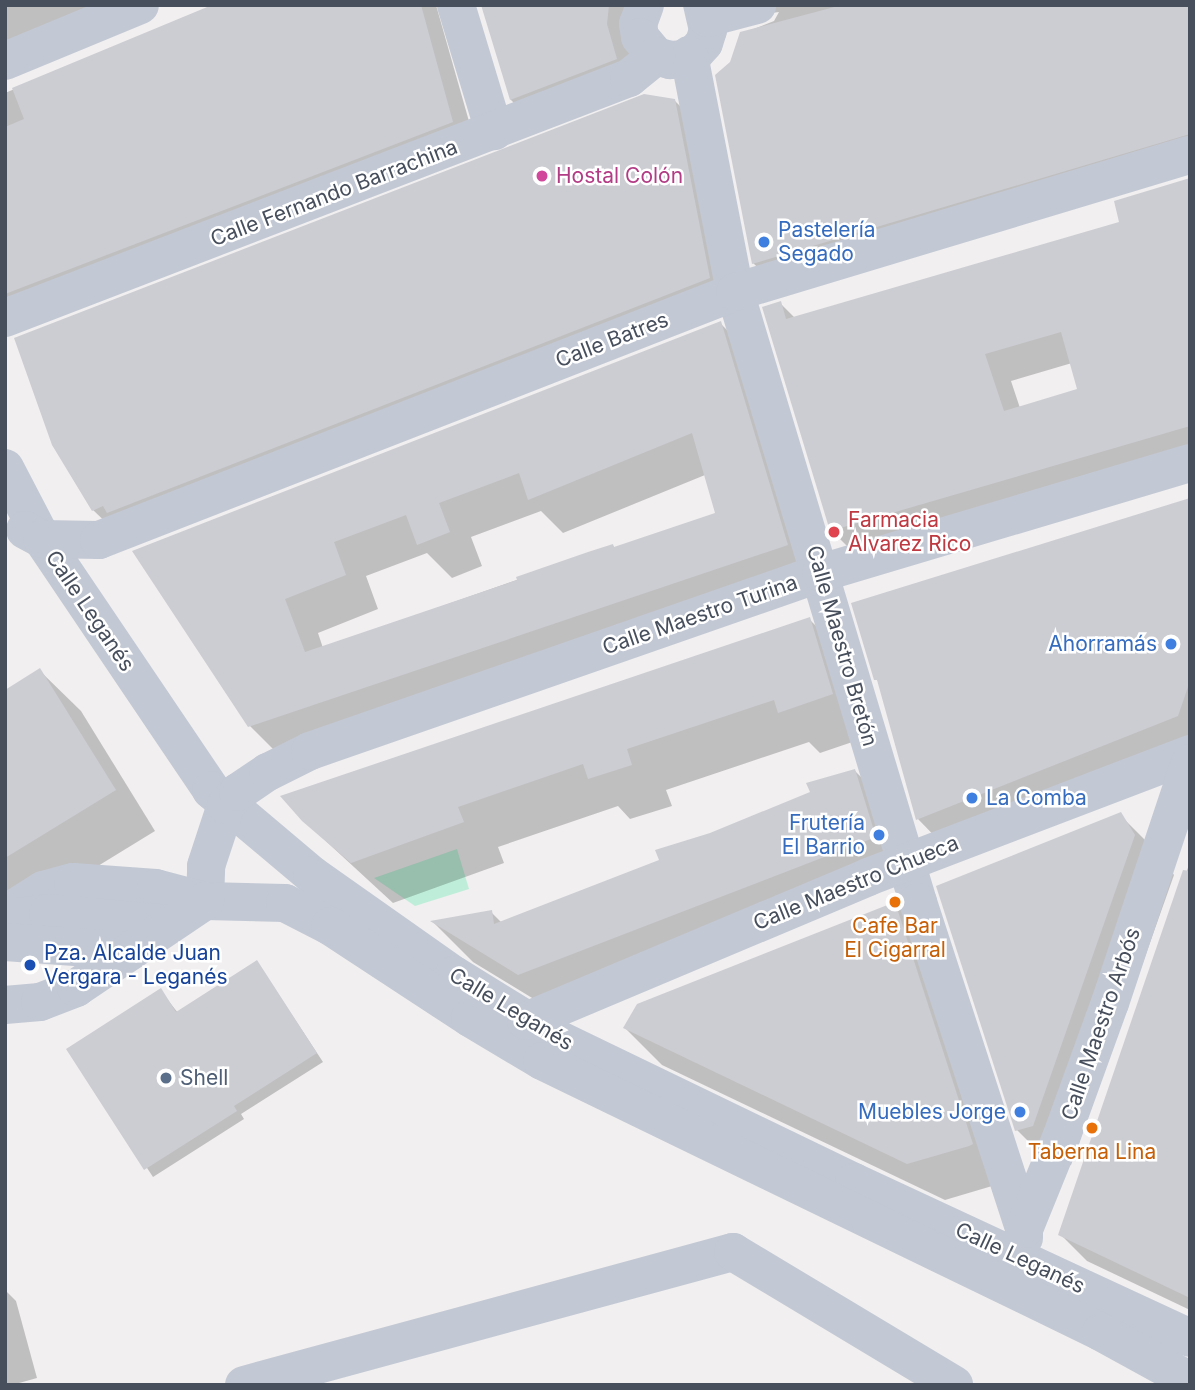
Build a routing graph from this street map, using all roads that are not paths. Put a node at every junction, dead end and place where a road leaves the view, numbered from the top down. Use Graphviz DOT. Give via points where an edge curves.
graph roads {
  1 [pos="140,5"];
  2 [pos="456,5"];
  3 [pos="645,5"];
  4 [pos="757,5"];
  5 [pos="704,12"];
  6 [pos="673,55"];
  7 [pos="5,61"];
  8 [pos="494,131"];
  9 [pos="1190,155"];
  10 [pos="736,292"];
  11 [pos="5,318"];
  12 [pos="1190,463"];
  13 [pos="5,468"];
  14 [pos="5,522"];
  15 [pos="42,539"];
  16 [pos="821,573"];
  17 [pos="1190,754"];
  18 [pos="1190,763"];
  19 [pos="226,805"];
  20 [pos="906,862"];
  21 [pos="205,901"];
  22 [pos="5,916"];
  23 [pos="169,924"];
  24 [pos="5,942"];
  25 [pos="131,951"];
  26 [pos="5,1005"];
  27 [pos="526,1021"];
  28 [pos="1024,1229"];
  29 [pos="1052,1273"];
  30 [pos="1190,1338"];
  31 [pos="1190,1381"];
  32 [pos="244,1385"];
  33 [pos="954,1385"];
  1 -- 7 [label="street"];
  2 -- 8 [label="street"];
  3 -- 6 [label="street" via="638,24 640,37"];
  4 -- 5 [label="street"];
  5 -- 6 [label="street, Calle Fernando Barrachina" via="708,30 704,43"];
  6 -- 8 [label="street, Calle Fernando Barrachina" via="629,78"];
  6 -- 10 [label="street, Calle Maestro Bretón"];
  8 -- 11 [label="street, Calle Fernando Barrachina"];
  9 -- 10 [label="street, Calle Batres"];
  10 -- 15 [label="street, Calle Batres" via="99,540"];
  10 -- 16 [label="street, Calle Maestro Bretón"];
  12 -- 16 [label="street, Calle Maestro Turina"];
  13 -- 15 [label="street, Calle Leganés"];
  14 -- 15 [label="street"];
  15 -- 19 [label="street, Calle Leganés" via="166,726"];
  16 -- 19 [label="street, Calle Maestro Turina" via="310,751 261,776"];
  16 -- 20 [label="street, Calle Maestro Bretón"];
  17 -- 20 [label="street, Calle Maestro Chueca"];
  18 -- 28 [label="street, Calle Maestro Arbós" via="1110,1003"];
  19 -- 21 [label="street" via="206,866"];
  19 -- 27 [label="street, Calle Leganés" via="381,926"];
  20 -- 27 [label="street, Calle Maestro Chueca"];
  20 -- 28 [label="street, Calle Maestro Bretón"];
  21 -- 22 [label="street, Calle Leganés" via="156,888 74,882 43,890"];
  21 -- 23 [label="street"];
  21 -- 31 [label="street, Calle Leganés" via="268,901 303,910 542,1061 1101,1332"];
  22 -- 23 [label="street" via="48,913"];
  23 -- 25 [label="street"];
  24 -- 25 [label="street"];
  25 -- 26 [label="street" via="58,996"];
  27 -- 29 [label="street, Calle Leganés" via="841,1176"];
  28 -- 29 [label="street" via="1027,1248 1046,1261"];
  29 -- 30 [label="street, Calle Leganés"];
  32 -- 33 [label="street" via="733,1252"];
}
